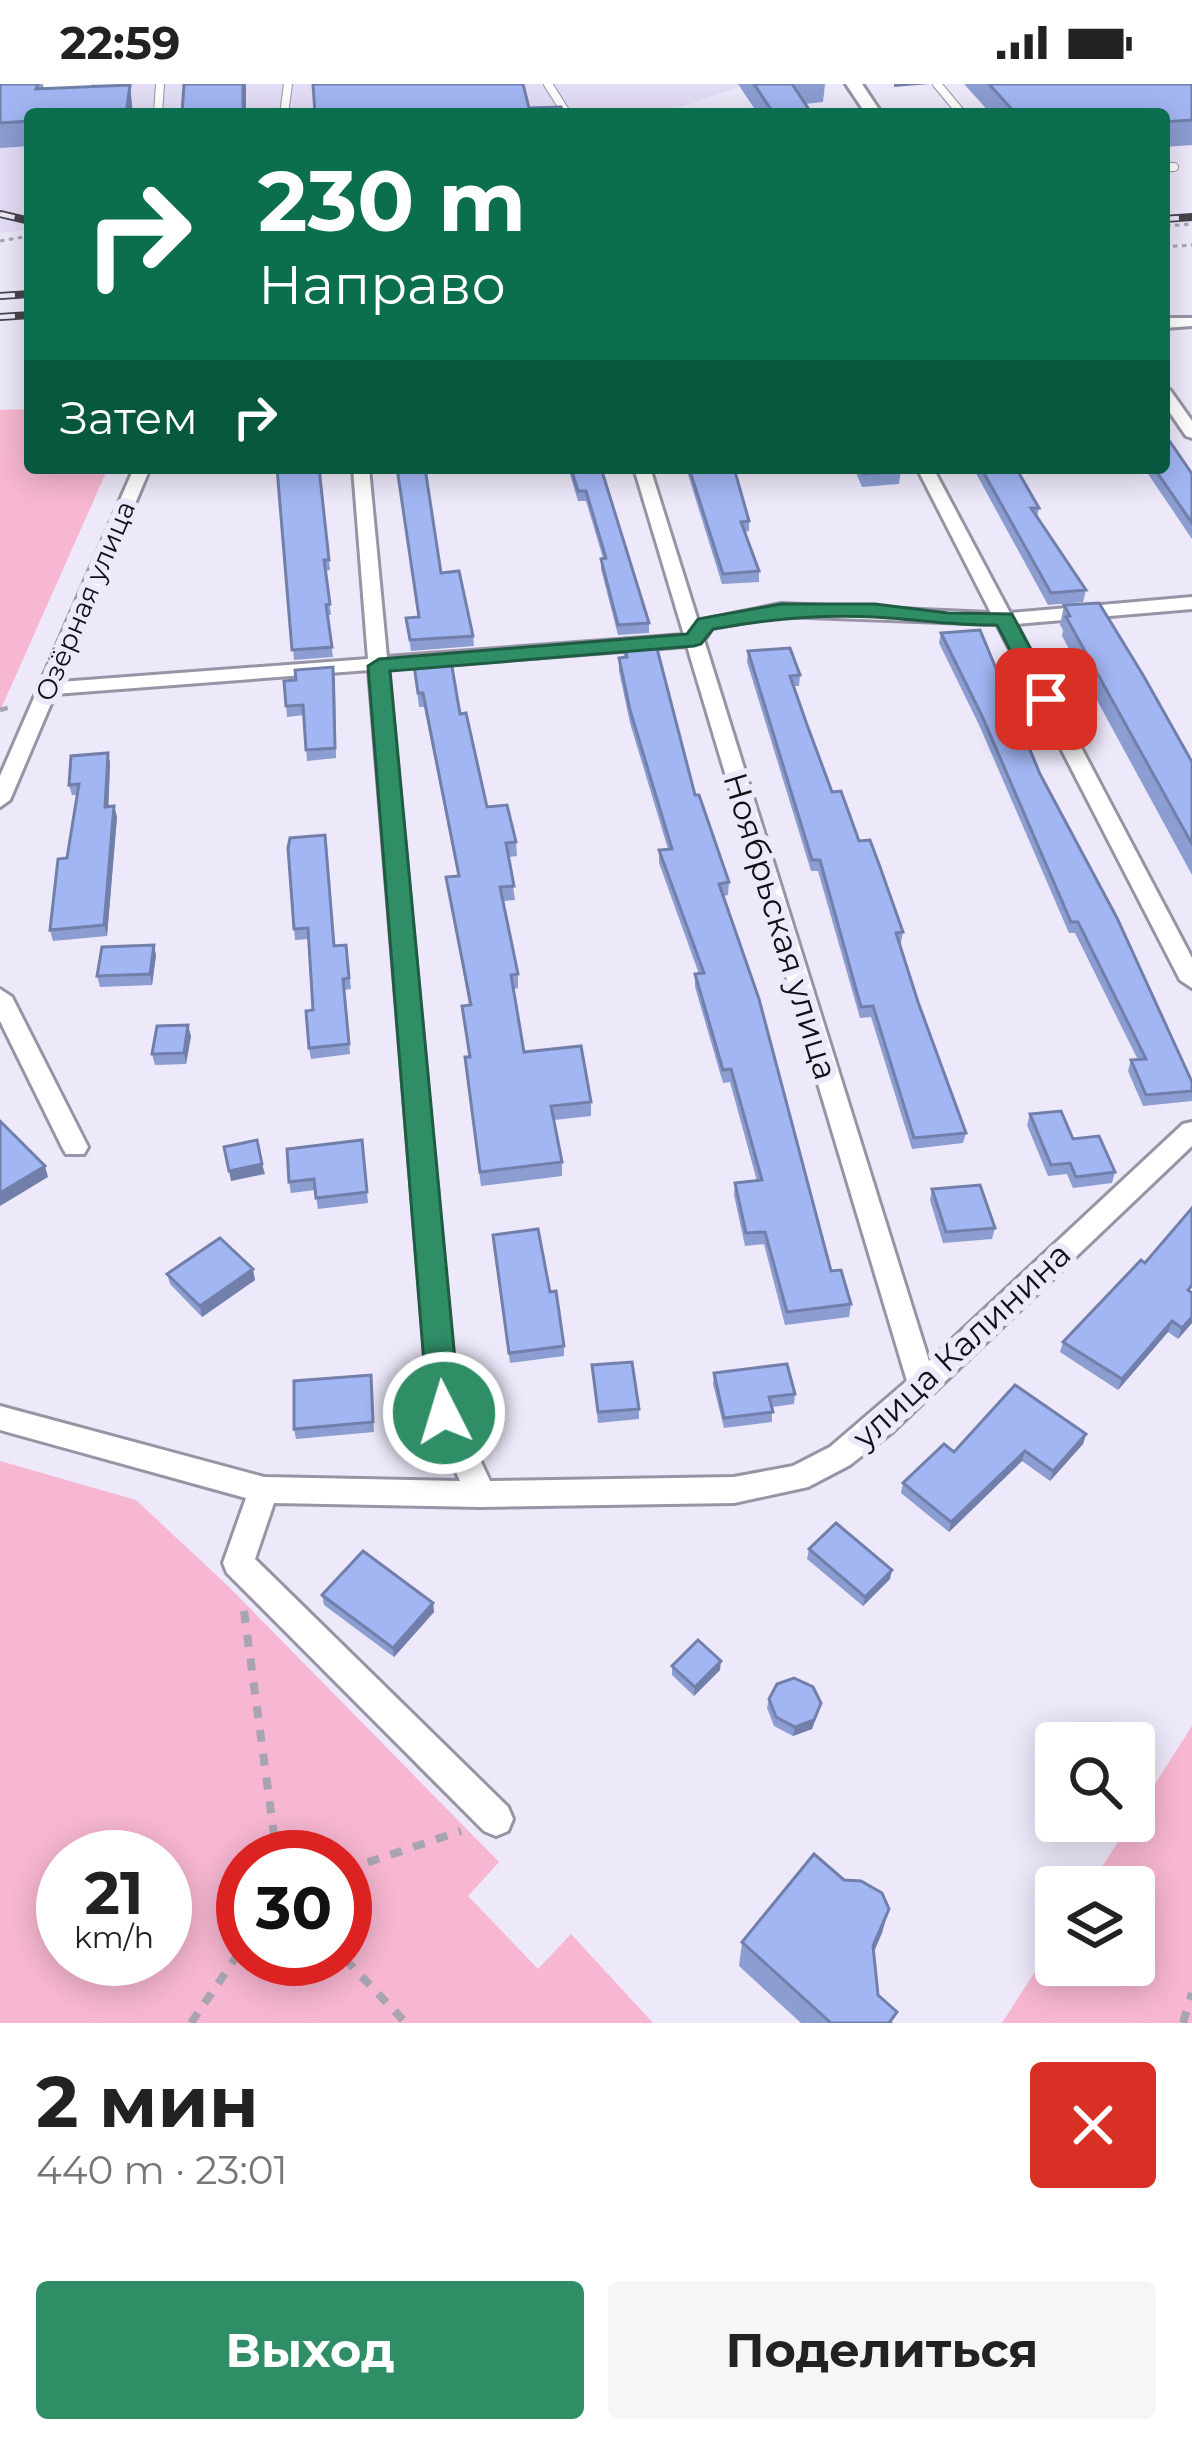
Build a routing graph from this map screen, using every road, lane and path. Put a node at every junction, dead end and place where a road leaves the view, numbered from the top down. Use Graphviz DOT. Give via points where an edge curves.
graph roads {
  1 [pos="88,84"];
  2 [pos="937,84"];
  3 [pos="0,89"];
  4 [pos="957,108"];
  5 [pos="1170,402"];
  6 [pos="1192,433"];
  7 [pos="139,474"];
  8 [pos="362,474"];
  9 [pos="644,474"];
  10 [pos="928,474"];
  11 [pos="1192,604"];
  12 [pos="1004,619"];
  13 [pos="694,640"];
  14 [pos="379,666"];
  15 [pos="46,689"];
  16 [pos="0,800"];
  17 [pos="1192,980"];
  18 [pos="0,998"];
  19 [pos="1192,1131"];
  20 [pos="75,1147"];
  21 [pos="922,1383"];
  22 [pos="0,1418"];
  23 [pos="264,1490"];
  24 [pos="481,1494"];
  25 [pos="238,1563"];
  26 [pos="496,1819"];
  27 [pos="273,1830"];
  28 [pos="372,1861"];
  29 [pos="216,1986"];
  30 [pos="371,1986"];
  31 [pos="1192,1993"];
  32 [pos="191,2023"];
  33 [pos="406,2023"];
  34 [pos="1183,2023"];
  1 -- 3 [label="lane"];
  2 -- 4 [label="lane"];
  5 -- 6 [label="street"];
  7 -- 15 [label="street, Озёрная улица"];
  8 -- 14 [label="street"];
  9 -- 13 [label="street, Ноябрьская улица"];
  10 -- 12 [label="street"];
  11 -- 12 [label="street"];
  12 -- 13 [label="street" via="781,610 706,623"];
  12 -- 17 [label="street"];
  13 -- 14 [label="street"];
  13 -- 21 [label="street, Ноябрьская улица"];
  14 -- 15 [label="street"];
  14 -- 24 [label="street" via="444,1413"];
  15 -- 16 [label="street, Озёрная улица"];
  18 -- 20 [label="street"];
  19 -- 21 [label="street, улица Калинина"];
  21 -- 24 [label="street, улица Калинина" via="840,1456 797,1478 734,1490"];
  22 -- 23 [label="street, улица Калинина"];
  23 -- 24 [label="street, улица Калинина"];
  23 -- 25 [label="street"];
  25 -- 26 [label="street"];
  25 -- 27 [label="path"];
  26 -- 28 [label="path"];
  29 -- 32 [label="path"];
  30 -- 33 [label="path"];
  31 -- 34 [label="path"];
}
